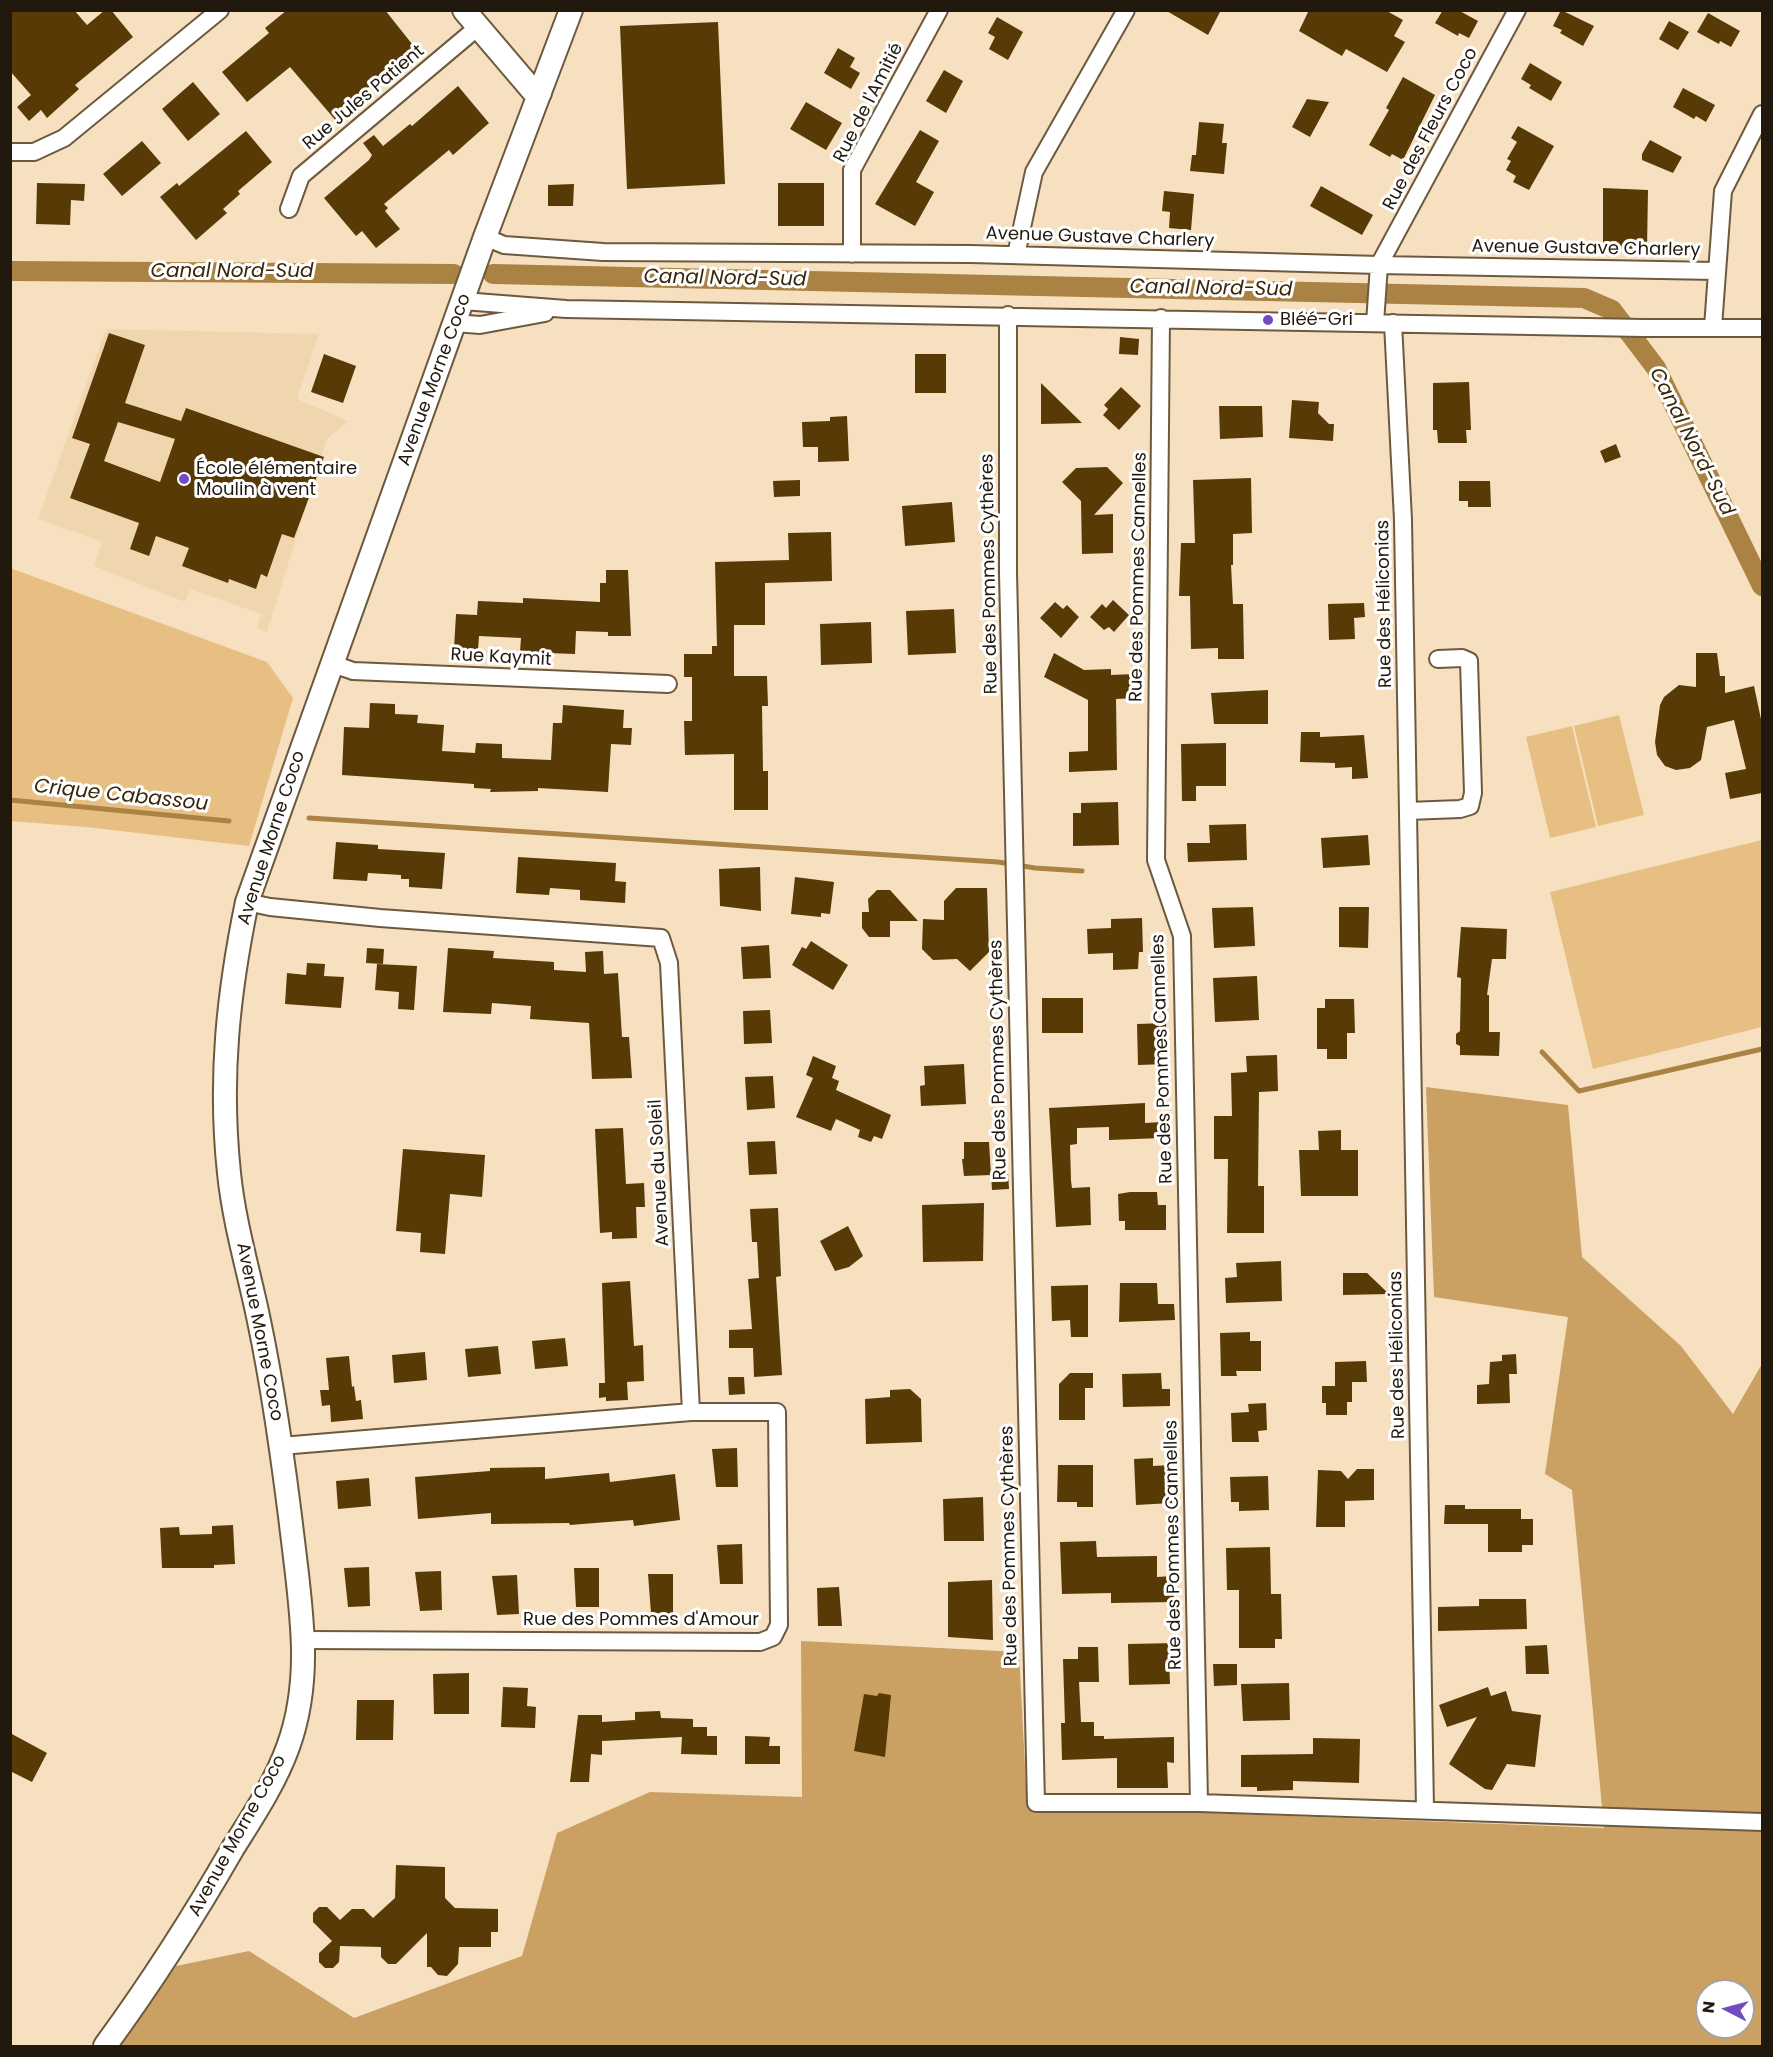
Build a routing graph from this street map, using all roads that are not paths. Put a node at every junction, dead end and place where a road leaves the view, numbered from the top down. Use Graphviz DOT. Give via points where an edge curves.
graph roads {
  1 [pos="220,10"];
  2 [pos="571,10"];
  3 [pos="939,10"];
  4 [pos="1126,10"];
  5 [pos="1517,10"];
  6 [pos="471,19"];
  7 [pos="540,93"];
  8 [pos="1762,114"];
  9 [pos="10,152"];
  10 [pos="289,209"];
  11 [pos="485,237"];
  12 [pos="852,254"];
  13 [pos="1016,255"];
  14 [pos="1378,269"];
  15 [pos="1716,271"];
  16 [pos="463,301"];
  17 [pos="566,309"];
  18 [pos="1008,315"];
  19 [pos="1161,318"];
  20 [pos="1375,319"];
  21 [pos="1713,321"];
  22 [pos="455,323"];
  23 [pos="1393,323"];
  24 [pos="1762,328"];
  25 [pos="1438,659"];
  26 [pos="333,664"];
  27 [pos="668,684"];
  28 [pos="1408,811"];
  29 [pos="248,902"];
  30 [pos="691,1412"];
  31 [pos="281,1446"];
  32 [pos="305,1640"];
  33 [pos="1199,1803"];
  34 [pos="1425,1809"];
  35 [pos="1762,1822"];
  36 [pos="105,2046"];
  1 -- 9 [label="street" via="64,138 34,152"];
  2 -- 7 [label="street, Avenue Morne Coco"];
  3 -- 12 [label="street, Rue de l'Amitié" via="852,170"];
  4 -- 13 [label="street" via="1034,172"];
  5 -- 14 [label="street, Rue des Fleurs Coco"];
  6 -- 7 [label="street" via="533,91"];
  6 -- 10 [label="street, Rue Jules Patient" via="301,176"];
  7 -- 11 [label="street, Avenue Morne Coco"];
  8 -- 15 [label="street" via="1723,190"];
  11 -- 12 [label="street, Avenue Gustave Charlery" via="504,245 603,252"];
  11 -- 16 [label="street, Avenue Morne Coco"];
  12 -- 13 [label="street, Avenue Gustave Charlery"];
  13 -- 14 [label="street, Avenue Gustave Charlery"];
  14 -- 15 [label="street, Avenue Gustave Charlery"];
  14 -- 20 [label="street"];
  15 -- 21 [label="street"];
  16 -- 17 [label="street"];
  16 -- 22 [label="street, Avenue Morne Coco"];
  17 -- 18 [label="street"];
  17 -- 22 [label="street" via="480,325"];
  18 -- 19 [label="street"];
  18 -- 33 [label="street, Rue des Pommes Cythères" via="1008,573 1036,1803"];
  19 -- 20 [label="street"];
  19 -- 33 [label="street, Rue des Pommes Cannelles" via="1156,848 1161,876 1182,936"];
  20 -- 23 [label="street"];
  21 -- 23 [label="street" via="1644,328"];
  21 -- 24 [label="street"];
  22 -- 26 [label="street, Avenue Morne Coco"];
  23 -- 28 [label="street, Rue des Héliconias" via="1403,520"];
  25 -- 28 [label="street" via="1462,657 1468,661 1473,793 1470,806 1460,809"];
  26 -- 27 [label="street, Rue Kaymit" via="353,671"];
  26 -- 29 [label="street, Avenue Morne Coco"];
  28 -- 34 [label="street, Rue des Héliconias"];
  29 -- 30 [label="street, Avenue du Soleil" via="380,918 661,938 669,963"];
  29 -- 31 [label="street, Avenue Morne Coco" via="237,950 223,1065 225,1132 237,1222 260,1322"];
  30 -- 31 [label="street"];
  30 -- 32 [label="street, Rue des Pommes d'Amour" via="777,1412 779,1625 773,1637 760,1642"];
  31 -- 32 [label="street, Avenue Morne Coco"];
  32 -- 36 [label="street, Avenue Morne Coco" via="302,1685 289,1746 270,1786 190,1922"];
  33 -- 34 [label="street"];
  34 -- 35 [label="street"];
}
